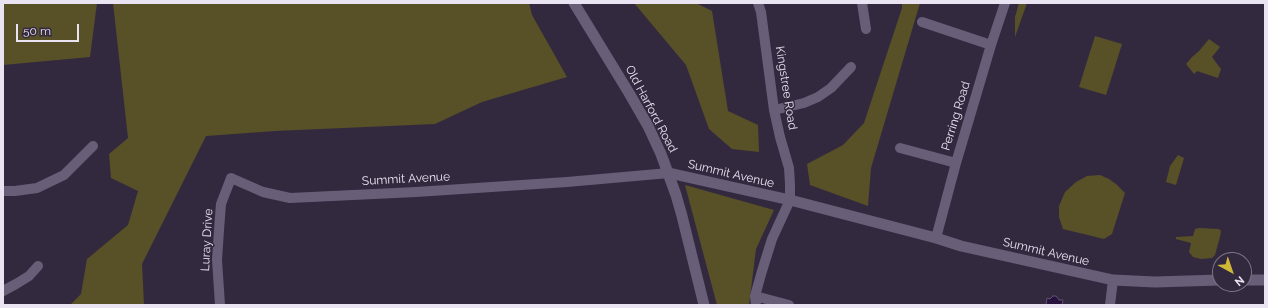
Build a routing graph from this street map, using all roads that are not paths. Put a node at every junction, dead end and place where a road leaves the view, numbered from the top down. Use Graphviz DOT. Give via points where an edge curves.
graph roads {
  1 [pos="574,3"];
  2 [pos="758,3"];
  3 [pos="862,3"];
  4 [pos="1005,3"];
  5 [pos="922,22"];
  6 [pos="866,29"];
  7 [pos="991,45"];
  8 [pos="851,67"];
  9 [pos="774,110"];
  10 [pos="93,146"];
  11 [pos="900,148"];
  12 [pos="956,163"];
  13 [pos="669,173"];
  14 [pos="231,178"];
  15 [pos="3,191"];
  16 [pos="790,200"];
  17 [pos="936,238"];
  18 [pos="38,266"];
  19 [pos="1113,280"];
  20 [pos="1212,280"];
  21 [pos="1252,280"];
  22 [pos="1265,280"];
  23 [pos="3,290"];
  24 [pos="756,301"];
  25 [pos="220,305"];
  26 [pos="704,305"];
  27 [pos="789,305"];
  28 [pos="1110,305"];
  1 -- 13 [label="street, Old Harford Road" via="648,126"];
  2 -- 9 [label="street, Kingstree Road"];
  3 -- 6 [label="street"];
  4 -- 7 [label="street, Perring Road"];
  5 -- 7 [label="street"];
  7 -- 12 [label="street, Perring Road"];
  8 -- 9 [label="street" via="831,88 818,97"];
  9 -- 16 [label="street, Kingstree Road" via="789,168"];
  10 -- 15 [label="street" via="64,175 36,188"];
  11 -- 12 [label="street"];
  12 -- 17 [label="street, Perring Road"];
  13 -- 14 [label="street, Summit Avenue" via="416,192 290,198 263,192"];
  13 -- 16 [label="street, Summit Avenue"];
  13 -- 26 [label="street, Old Harford Road"];
  14 -- 25 [label="street, Luray Drive" via="221,204 218,230"];
  16 -- 17 [label="street, Summit Avenue"];
  16 -- 24 [label="street" via="772,239"];
  17 -- 19 [label="street, Summit Avenue" via="961,246"];
  18 -- 23 [label="street" via="22,280"];
  19 -- 20 [label="street, Summit Avenue"];
  19 -- 28 [label="street"];
  21 -- 22 [label="street"];
  24 -- 27 [label="street"];
}
